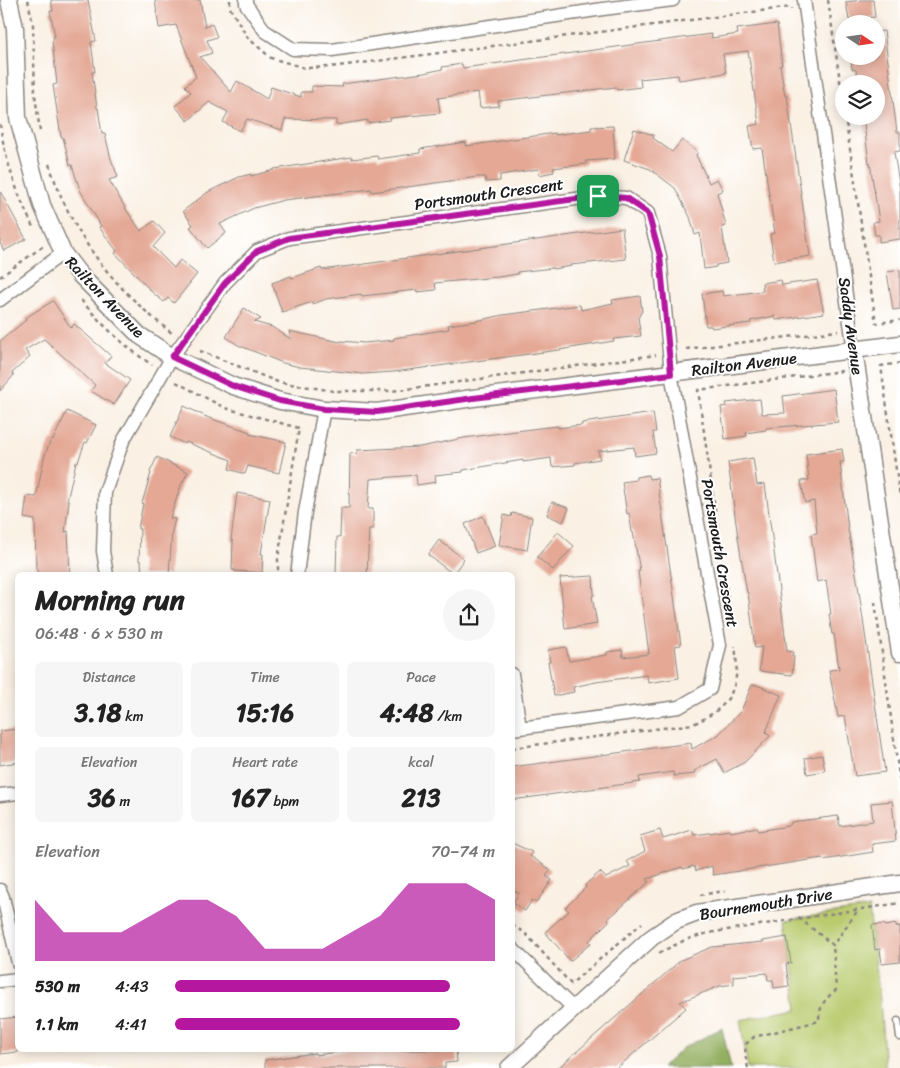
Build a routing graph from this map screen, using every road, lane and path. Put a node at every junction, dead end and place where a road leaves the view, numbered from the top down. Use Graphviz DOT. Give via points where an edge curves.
graph roads {
  1 [pos="9,0"];
  2 [pos="28,0"];
  3 [pos="230,0"];
  4 [pos="246,0"];
  5 [pos="673,0"];
  6 [pos="804,0"];
  7 [pos="828,0"];
  8 [pos="602,4"];
  9 [pos="792,16"];
  10 [pos="839,75"];
  11 [pos="0,124"];
  12 [pos="846,125"];
  13 [pos="41,140"];
  14 [pos="46,158"];
  15 [pos="34,230"];
  16 [pos="38,239"];
  17 [pos="63,253"];
  18 [pos="0,277"];
  19 [pos="0,300"];
  20 [pos="900,320"];
  21 [pos="838,331"];
  22 [pos="177,336"];
  23 [pos="900,344"];
  24 [pos="686,349"];
  25 [pos="200,351"];
  26 [pos="854,351"];
  27 [pos="662,354"];
  28 [pos="172,357"];
  29 [pos="900,363"];
  30 [pos="843,371"];
  31 [pos="671,374"];
  32 [pos="176,382"];
  33 [pos="324,409"];
  34 [pos="900,496"];
  35 [pos="106,572"];
  36 [pos="278,572"];
  37 [pos="297,572"];
  38 [pos="874,597"];
  39 [pos="731,622"];
  40 [pos="734,642"];
  41 [pos="900,652"];
  42 [pos="515,715"];
  43 [pos="516,729"];
  44 [pos="515,748"];
  45 [pos="900,783"];
  46 [pos="15,793"];
  47 [pos="0,795"];
  48 [pos="900,883"];
  49 [pos="0,890"];
  50 [pos="900,903"];
  51 [pos="858,910"];
  52 [pos="799,918"];
  53 [pos="833,945"];
  54 [pos="15,950"];
  55 [pos="515,951"];
  56 [pos="659,954"];
  57 [pos="15,979"];
  58 [pos="0,981"];
  59 [pos="572,1008"];
  60 [pos="898,1021"];
  61 [pos="900,1037"];
  62 [pos="509,1068"];
  63 [pos="748,1068"];
  1 -- 17 [label="street, Railton Avenue" via="15,28 18,118 42,205"];
  2 -- 13 [label="path" via="33,25 35,95"];
  3 -- 9 [label="path" via="230,8 248,38 271,58 305,68 791,6"];
  4 -- 8 [label="street" via="265,31 293,50 332,50"];
  5 -- 8 [label="street"];
  6 -- 26 [label="street, Saddy Avenue"];
  7 -- 10 [label="path"];
  11 -- 15 [label="path" via="14,182"];
  12 -- 20 [label="path" via="876,323"];
  14 -- 22 [label="path" via="58,193 80,235 111,277 145,312"];
  16 -- 18 [label="path" via="42,247"];
  17 -- 19 [label="street"];
  17 -- 28 [label="street, Railton Avenue" via="139,335"];
  21 -- 24 [label="path"];
  23 -- 26 [label="street, Railton Avenue"];
  25 -- 27 [label="path" via="278,382 334,391 392,391"];
  26 -- 31 [label="street, Railton Avenue"];
  26 -- 41 [label="street, Saddy Avenue"];
  28 -- 31 [label="street, Portsmouth Crescent" via="225,283 257,251 289,238 598,196 626,198 648,213 660,256"];
  28 -- 33 [label="street, Railton Avenue" via="233,386 280,401"];
  28 -- 35 [label="street, Portsmouth Crescent" via="123,440 105,492 103,552"];
  29 -- 34 [label="path" via="881,366"];
  30 -- 39 [label="path" via="698,390"];
  31 -- 33 [label="street, Railton Avenue" via="377,412"];
  31 -- 43 [label="street, Portsmouth Crescent" via="720,644 710,689 679,707"];
  32 -- 36 [label="path" via="225,408 299,428"];
  33 -- 37 [label="street" via="304,512"];
  38 -- 45 [label="path"];
  40 -- 44 [label="path" via="737,661 734,687 725,704 710,716 693,724"];
  42 -- 43 [label="street"];
  46 -- 47 [label="street"];
  48 -- 59 [label="street, Bournemouth Drive" via="698,913 651,938"];
  49 -- 54 [label="street"];
  50 -- 51 [label="path"];
  51 -- 52 [label="path"];
  51 -- 53 [label="path"];
  52 -- 53 [label="path"];
  52 -- 56 [label="path" via="708,933 685,940"];
  53 -- 63 [label="path" via="836,990 824,1000 819,1021 754,1037 746,1044"];
  55 -- 59 [label="street"];
  57 -- 58 [label="street"];
  59 -- 62 [label="street, Bournemouth Drive"];
  60 -- 61 [label="lane"];
}
